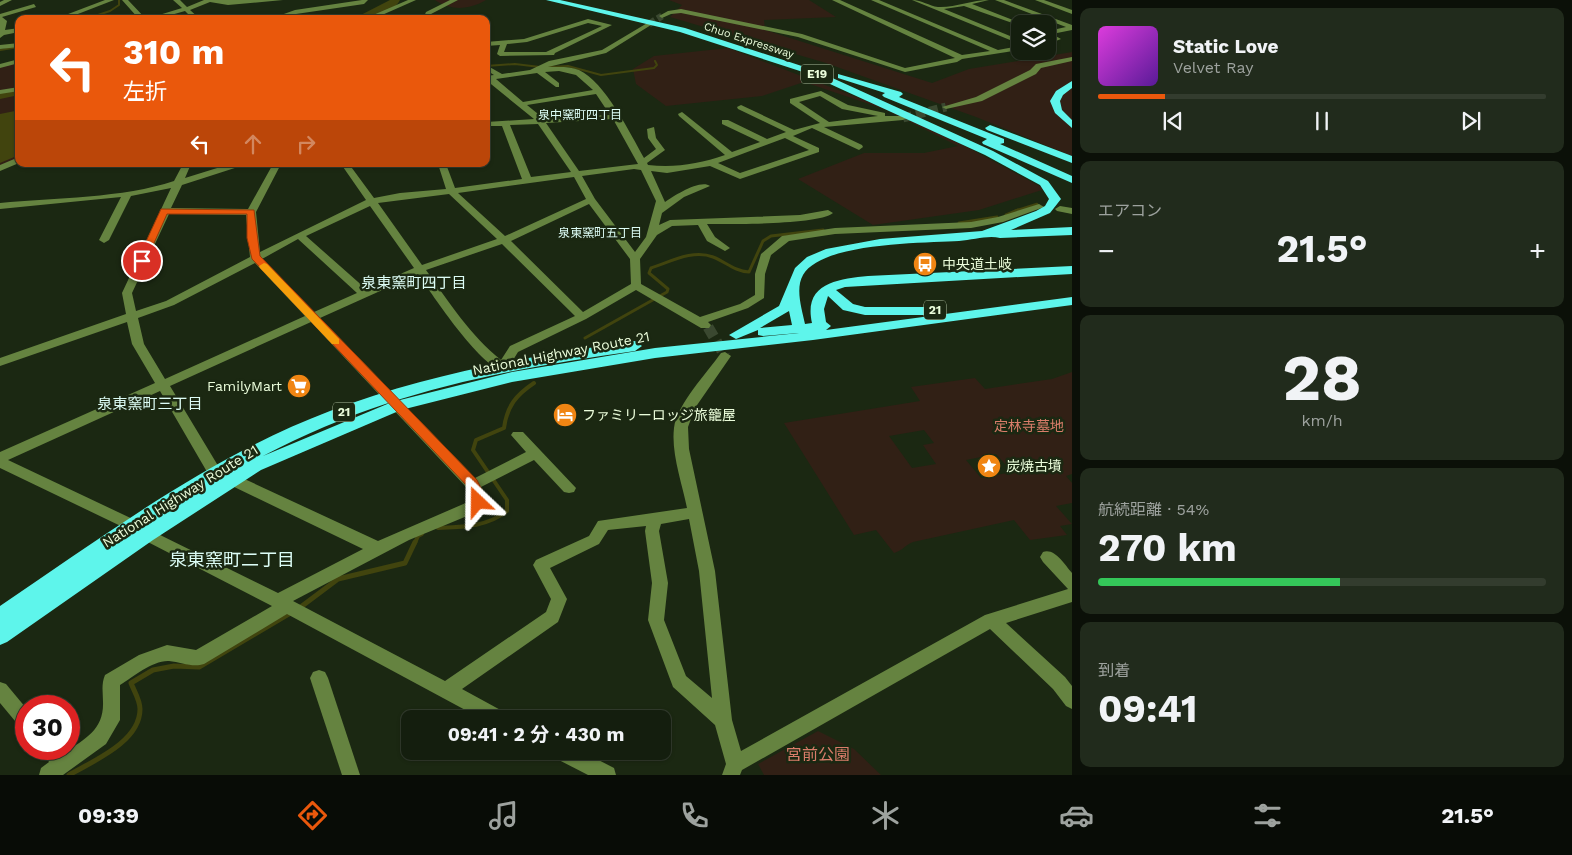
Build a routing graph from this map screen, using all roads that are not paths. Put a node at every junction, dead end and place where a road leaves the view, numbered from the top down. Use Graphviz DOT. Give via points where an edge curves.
graph roads {
  1 [pos="9,0"];
  2 [pos="111,0"];
  3 [pos="125,0"];
  4 [pos="176,0"];
  5 [pos="210,0"];
  6 [pos="280,0"];
  7 [pos="365,0"];
  8 [pos="414,0"];
  9 [pos="455,0"];
  10 [pos="550,0"];
  11 [pos="572,0"];
  12 [pos="835,0"];
  13 [pos="874,0"];
  14 [pos="915,0"];
  15 [pos="956,0"];
  16 [pos="986,0"];
  17 [pos="998,0"];
  18 [pos="1038,0"];
  19 [pos="402,3"];
  20 [pos="667,3"];
  21 [pos="0,4"];
  22 [pos="295,4"];
  23 [pos="966,4"];
  24 [pos="34,6"];
  25 [pos="187,9"];
  26 [pos="937,9"];
  27 [pos="675,10"];
  28 [pos="298,11"];
  29 [pos="927,11"];
  30 [pos="1072,12"];
  31 [pos="918,13"];
  32 [pos="908,14"];
  33 [pos="69,15"];
  34 [pos="139,15"];
  35 [pos="164,15"];
  36 [pos="193,15"];
  37 [pos="286,15"];
  38 [pos="376,15"];
  39 [pos="428,15"];
  40 [pos="662,16"];
  41 [pos="0,18"];
  42 [pos="880,20"];
  43 [pos="1011,21"];
  44 [pos="649,24"];
  45 [pos="1072,28"];
  46 [pos="15,31"];
  47 [pos="1056,32"];
  48 [pos="0,34"];
  49 [pos="1011,38"];
  50 [pos="504,43"];
  51 [pos="490,44"];
  52 [pos="15,45"];
  53 [pos="0,47"];
  54 [pos="1011,50"];
  55 [pos="996,52"];
  56 [pos="773,54"];
  57 [pos="546,55"];
  58 [pos="960,57"];
  59 [pos="575,58"];
  60 [pos="1072,60"];
  61 [pos="15,62"];
  62 [pos="0,66"];
  63 [pos="544,67"];
  64 [pos="490,69"];
  65 [pos="806,70"];
  66 [pos="501,76"];
  67 [pos="490,78"];
  68 [pos="490,80"];
  69 [pos="1072,84"];
  70 [pos="556,85"];
  71 [pos="15,90"];
  72 [pos="0,92"];
  73 [pos="597,92"];
  74 [pos="522,104"];
  75 [pos="741,107"];
  76 [pos="946,107"];
  77 [pos="682,114"];
  78 [pos="615,116"];
  79 [pos="903,118"];
  80 [pos="888,119"];
  81 [pos="540,120"];
  82 [pos="505,122"];
  83 [pos="724,122"];
  84 [pos="490,124"];
  85 [pos="827,124"];
  86 [pos="1072,125"];
  87 [pos="814,126"];
  88 [pos="651,129"];
  89 [pos="789,134"];
  90 [pos="766,142"];
  91 [pos="859,147"];
  92 [pos="730,155"];
  93 [pos="1072,160"];
  94 [pos="15,162"];
  95 [pos="710,163"];
  96 [pos="644,164"];
  97 [pos="186,167"];
  98 [pos="228,167"];
  99 [pos="275,167"];
  100 [pos="347,167"];
  101 [pos="443,167"];
  102 [pos="0,168"];
  103 [pos="576,173"];
  104 [pos="1072,173"];
  105 [pos="527,180"];
  106 [pos="1072,180"];
  107 [pos="180,182"];
  108 [pos="705,186"];
  109 [pos="451,192"];
  110 [pos="128,193"];
  111 [pos="591,200"];
  112 [pos="370,202"];
  113 [pos="0,206"];
  114 [pos="1039,208"];
  115 [pos="1060,209"];
  116 [pos="164,211"];
  117 [pos="660,211"];
  118 [pos="1072,211"];
  119 [pos="251,212"];
  120 [pos="828,213"];
  121 [pos="700,222"];
  122 [pos="1072,232"];
  123 [pos="651,234"];
  124 [pos="299,235"];
  125 [pos="976,235"];
  126 [pos="104,240"];
  127 [pos="504,240"];
  128 [pos="726,248"];
  129 [pos="255,257"];
  130 [pos="635,259"];
  131 [pos="420,270"];
  132 [pos="1072,270"];
  133 [pos="636,285"];
  134 [pos="793,286"];
  135 [pos="826,289"];
  136 [pos="365,294"];
  137 [pos="1072,295"];
  138 [pos="1072,301"];
  139 [pos="926,311"];
  140 [pos="132,317"];
  141 [pos="312,317"];
  142 [pos="582,317"];
  143 [pos="799,327"];
  144 [pos="816,331"];
  145 [pos="736,335"];
  146 [pos="726,356"];
  147 [pos="0,362"];
  148 [pos="502,367"];
  149 [pos="162,385"];
  150 [pos="392,401"];
  151 [pos="518,435"];
  152 [pos="535,453"];
  153 [pos="0,458"];
  154 [pos="0,462"];
  155 [pos="215,473"];
  156 [pos="233,480"];
  157 [pos="478,483"];
  158 [pos="569,488"];
  159 [pos="695,512"];
  160 [pos="655,519"];
  161 [pos="140,530"];
  162 [pos="377,548"];
  163 [pos="1048,557"];
  164 [pos="1072,584"];
  165 [pos="1072,595"];
  166 [pos="282,603"];
  167 [pos="0,617"];
  168 [pos="991,620"];
  169 [pos="0,636"];
  170 [pos="319,678"];
  171 [pos="0,690"];
  172 [pos="446,690"];
  173 [pos="1072,700"];
  174 [pos="15,708"];
  175 [pos="483,710"];
  176 [pos="723,720"];
  177 [pos="80,748"];
  178 [pos="54,760"];
  179 [pos="579,760"];
  180 [pos="733,770"];
  181 [pos="48,775"];
  182 [pos="351,775"];
  183 [pos="607,775"];
  1 -- 21 [label="street"];
  2 -- 33 [label="street"];
  3 -- 34 [label="street"];
  4 -- 25 [label="street"];
  5 -- 6 [label="street" via="228,3"];
  5 -- 25 [label="street"];
  7 -- 28 [label="street"];
  8 -- 19 [label="street"];
  9 -- 39 [label="street"];
  10 -- 65 [label="highway, Chuo Expressway / E19" via="682,30"];
  11 -- 56 [label="highway, Chuo Expressway / E19" via="680,25"];
  12 -- 42 [label="street"];
  13 -- 32 [label="street"];
  14 -- 26 [label="street"];
  15 -- 23 [label="street"];
  16 -- 23 [label="street"];
  17 -- 45 [label="street"];
  18 -- 30 [label="street"];
  19 -- 38 [label="street"];
  20 -- 27 [label="street"];
  22 -- 28 [label="street"];
  23 -- 26 [label="street"];
  23 -- 43 [label="street"];
  24 -- 41 [label="street"];
  25 -- 35 [label="street"];
  25 -- 36 [label="street"];
  26 -- 29 [label="street"];
  26 -- 49 [label="street"];
  27 -- 40 [label="street"];
  27 -- 58 [label="street" via="800,35 905,70"];
  28 -- 37 [label="street"];
  31 -- 32 [label="street"];
  32 -- 42 [label="street"];
  32 -- 55 [label="street"];
  41 -- 48 [label="street" via="4,21"];
  42 -- 58 [label="street"];
  44 -- 59 [label="street" via="611,49"];
  45 -- 47 [label="street"];
  46 -- 48 [label="street"];
  50 -- 51 [label="street"];
  50 -- 57 [label="street" via="500,54"];
  50 -- 57 [label="street" via="525,41 588,21 609,24"];
  52 -- 53 [label="street"];
  54 -- 55 [label="street"];
  55 -- 58 [label="street"];
  56 -- 93 [label="highway" via="911,99"];
  56 -- 104 [label="highway, Chuo Expressway / E19" via="935,114"];
  57 -- 59 [label="street" via="566,53"];
  59 -- 63 [label="street"];
  60 -- 76 [label="street" via="1039,66 979,99"];
  61 -- 62 [label="street"];
  63 -- 66 [label="street"];
  63 -- 70 [label="street"];
  63 -- 73 [label="street" via="581,73"];
  64 -- 66 [label="street"];
  65 -- 106 [label="highway, Chuo Expressway / E19" via="973,136"];
  65 -- 125 [label="highway" via="988,153 1044,183 1053,193 1054,205 1045,212 1003,229"];
  66 -- 67 [label="street"];
  68 -- 74 [label="street"];
  69 -- 86 [label="highway" via="1059,93 1055,101 1058,111"];
  71 -- 72 [label="street"];
  73 -- 74 [label="street"];
  73 -- 78 [label="street"];
  74 -- 81 [label="street"];
  75 -- 89 [label="street"];
  77 -- 92 [label="street"];
  78 -- 81 [label="street"];
  78 -- 96 [label="street"];
  79 -- 80 [label="street"];
  80 -- 85 [label="street"];
  80 -- 85 [label="street" via="880,114 845,107 821,93 793,101"];
  81 -- 82 [label="street"];
  81 -- 103 [label="street"];
  82 -- 84 [label="street"];
  82 -- 105 [label="street"];
  83 -- 90 [label="street"];
  85 -- 87 [label="street"];
  87 -- 89 [label="street"];
  87 -- 91 [label="street"];
  88 -- 96 [label="street" via="652,138 661,150"];
  89 -- 90 [label="street"];
  89 -- 95 [label="street" via="816,150 740,176"];
  90 -- 92 [label="street"];
  92 -- 95 [label="street"];
  94 -- 102 [label="street"];
  95 -- 96 [label="street" via="667,170"];
  96 -- 103 [label="street"];
  96 -- 117 [label="street" via="661,201"];
  97 -- 107 [label="street"];
  98 -- 107 [label="street"];
  99 -- 119 [label="street"];
  100 -- 112 [label="street"];
  101 -- 109 [label="street"];
  103 -- 105 [label="street"];
  103 -- 111 [label="street"];
  105 -- 109 [label="street"];
  107 -- 110 [label="street"];
  107 -- 116 [label="street"];
  108 -- 117 [label="street" via="681,195"];
  109 -- 112 [label="street"];
  109 -- 127 [label="street"];
  110 -- 113 [label="street"];
  110 -- 126 [label="street"];
  111 -- 127 [label="street"];
  111 -- 130 [label="street"];
  112 -- 124 [label="street"];
  112 -- 131 [label="street"];
  114 -- 133 [label="street" via="971,225 836,231 786,238 766,254 760,274 760,296 704,324"];
  115 -- 118 [label="street"];
  116 -- 119 [label="street"];
  116 -- 140 [label="street" via="126,293"];
  117 -- 123 [label="street"];
  119 -- 129 [label="street"];
  120 -- 121 [label="street" via="800,218"];
  121 -- 123 [label="street" via="670,223"];
  121 -- 128 [label="street" via="711,239"];
  122 -- 125 [label="highway"];
  123 -- 130 [label="street"];
  124 -- 129 [label="street"];
  124 -- 136 [label="street"];
  125 -- 134 [label="highway" via="832,250 805,263"];
  127 -- 131 [label="street"];
  127 -- 142 [label="street"];
  129 -- 140 [label="street" via="244,266 170,303"];
  129 -- 141 [label="street"];
  130 -- 133 [label="street"];
  131 -- 136 [label="street"];
  131 -- 148 [label="street" via="448,309"];
  132 -- 135 [label="highway" via="868,280 834,284"];
  133 -- 142 [label="street"];
  134 -- 143 [label="highway"];
  134 -- 145 [label="highway" via="785,308"];
  135 -- 139 [label="highway" via="848,307 865,311"];
  135 -- 144 [label="highway" via="817,307"];
  136 -- 141 [label="street"];
  137 -- 139 [label="highway, National Highway Route 21 / 21"];
  138 -- 144 [label="highway, National Highway Route 21 / 21"];
  139 -- 144 [label="highway, National Highway Route 21 / 21"];
  140 -- 147 [label="street"];
  140 -- 149 [label="street" via="138,344"];
  141 -- 149 [label="street"];
  141 -- 150 [label="street"];
  142 -- 148 [label="street" via="514,349"];
  143 -- 144 [label="highway, National Highway Route 21 / 21"];
  143 -- 145 [label="highway, National Highway Route 21 / 21"];
  144 -- 150 [label="highway, National Highway Route 21 / 21" via="654,352"];
  145 -- 148 [label="highway, National Highway Route 21 / 21" via="658,342"];
  146 -- 159 [label="street" via="689,408 681,427 682,449"];
  148 -- 150 [label="highway, National Highway Route 21 / 21"];
  149 -- 153 [label="street"];
  149 -- 155 [label="street"];
  150 -- 155 [label="highway, National Highway Route 21 / 21" via="323,420"];
  150 -- 156 [label="highway, National Highway Route 21 / 21" via="255,466"];
  150 -- 157 [label="street"];
  151 -- 152 [label="street"];
  152 -- 157 [label="street"];
  152 -- 158 [label="street"];
  154 -- 161 [label="street"];
  155 -- 161 [label="highway, National Highway Route 21 / 21"];
  156 -- 161 [label="highway, National Highway Route 21 / 21"];
  156 -- 162 [label="street"];
  157 -- 162 [label="street" via="478,502 473,507"];
  159 -- 160 [label="street"];
  159 -- 176 [label="street" via="707,571"];
  160 -- 172 [label="street" via="603,525 594,540 541,565 559,599 552,617"];
  160 -- 176 [label="street" via="652,531 660,583 656,620 679,681"];
  161 -- 166 [label="street"];
  161 -- 167 [label="highway, National Highway Route 21 / 21"];
  161 -- 169 [label="highway, National Highway Route 21 / 21"];
  162 -- 166 [label="street"];
  163 -- 164 [label="street"];
  165 -- 168 [label="street"];
  166 -- 172 [label="street"];
  166 -- 177 [label="street" via="198,658 167,653 145,661 111,681 111,719 96,743"];
  168 -- 173 [label="street" via="1059,683"];
  168 -- 180 [label="street"];
  170 -- 182 [label="street"];
  171 -- 174 [label="street"];
  172 -- 175 [label="street"];
  176 -- 180 [label="street"];
  178 -- 181 [label="street"];
  179 -- 183 [label="street"];
}
